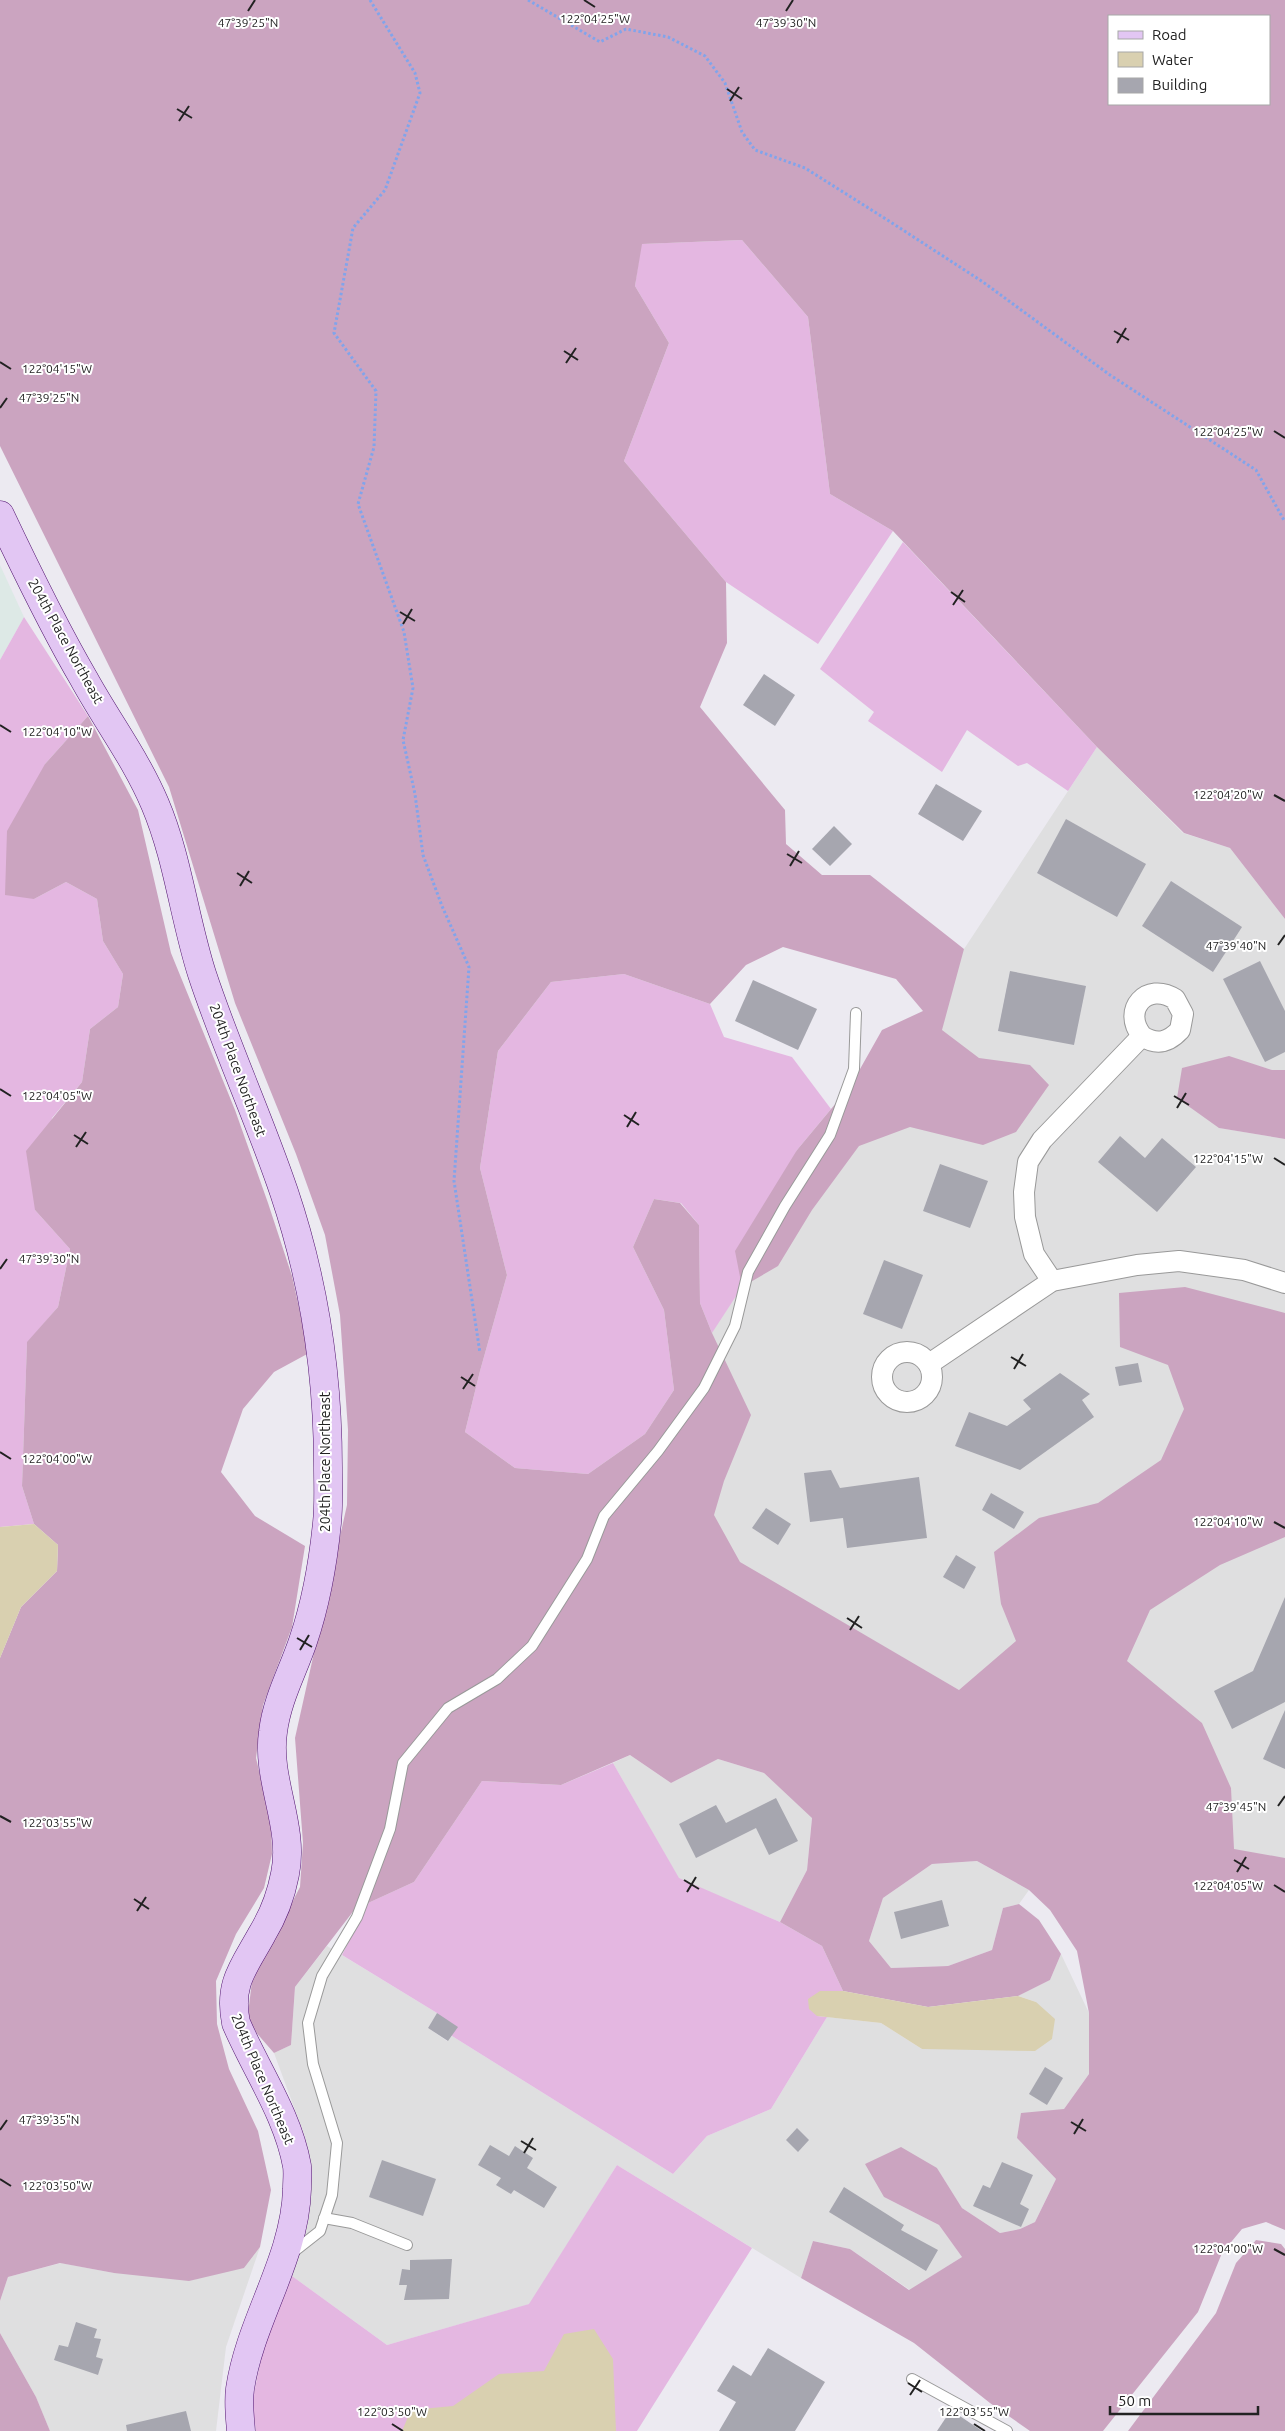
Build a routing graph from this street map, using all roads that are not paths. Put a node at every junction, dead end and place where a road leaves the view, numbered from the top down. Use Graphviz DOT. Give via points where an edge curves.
graph roads {
  1 [pos="0,515"];
  2 [pos="856,1013"];
  3 [pos="1142,1036"];
  4 [pos="1052,1281"];
  5 [pos="1285,1283"];
  6 [pos="929,1364"];
  7 [pos="324,2218"];
  8 [pos="407,2245"];
  9 [pos="284,2260"];
  10 [pos="912,2379"];
  11 [pos="241,2431"];
  12 [pos="1007,2431"];
  1 -- 9 [label="street, 204th Place Northeast" via="84,681 127,747 156,806 172,853 202,972 284,1193 308,1274 324,1364 328,1449 326,1530 317,1594 278,1706 272,1734 273,1762 286,1832 286,1862 276,1903 264,1932 244,1962 234,1987 233,2006 236,2023 286,2128 298,2167 296,2213"];
  2 -- 7 [label="lane" via="854,1068 830,1135 748,1272 734,1326 704,1388 658,1451 604,1516 587,1560 532,1646 497,1679 448,1708 403,1762 390,1829 357,1917 322,1976 308,2023 313,2064 337,2143 332,2195"];
  3 -- 4 [label="street" via="1042,1140 1028,1162 1025,1217 1034,1254"];
  4 -- 5 [label="street" via="1137,1265 1179,1261 1244,1270"];
  4 -- 6 [label="street"];
  7 -- 8 [label="lane" via="352,2222"];
  7 -- 9 [label="lane" via="320,2231"];
  9 -- 11 [label="street, 204th Place Northeast" via="258,2323 246,2364 240,2391"];
  10 -- 12 [label="lane"];
}
